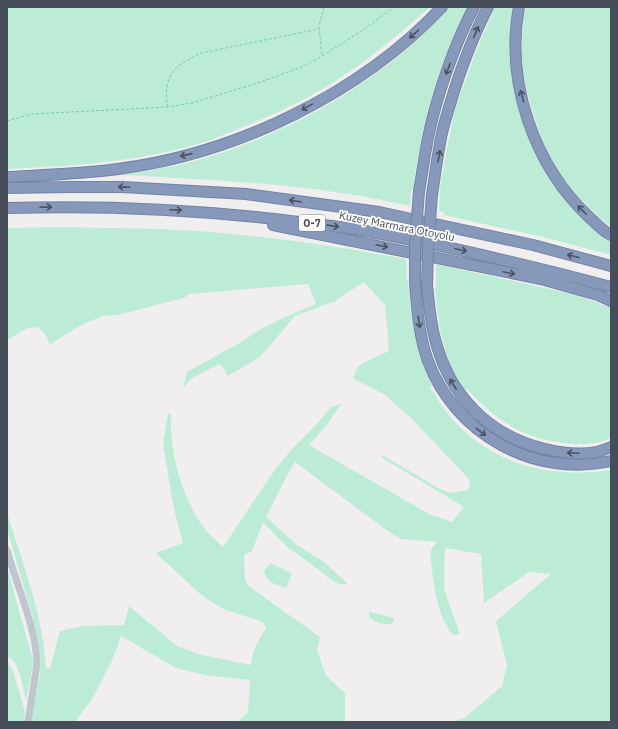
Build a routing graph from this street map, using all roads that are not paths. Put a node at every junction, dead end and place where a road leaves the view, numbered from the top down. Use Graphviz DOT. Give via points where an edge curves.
graph roads {
  1 [pos="442,7"];
  2 [pos="474,7"];
  3 [pos="488,7"];
  4 [pos="519,7"];
  5 [pos="7,177"];
  6 [pos="7,188"];
  7 [pos="7,208"];
  8 [pos="206,211"];
  9 [pos="611,235"];
  10 [pos="611,266"];
  11 [pos="611,287"];
  12 [pos="611,301"];
  13 [pos="611,447"];
  14 [pos="611,462"];
  15 [pos="7,550"];
  16 [pos="28,722"];
  1 -- 5 [label="highway, one-way" via="408,39 365,72 299,112 239,139 209,149 119,169"];
  2 -- 14 [label="highway, one-way, bridge" via="451,63 436,110 427,142 419,191 415,283 420,326 428,360 454,407 468,422 513,452 567,465 583,466"];
  13 -- 3 [label="highway, one-way, bridge" via="576,454 529,446 512,438 479,416 451,380 440,356 431,321 428,285 432,194 444,126 460,74"];
  9 -- 4 [label="highway, one-way" via="580,208 562,186 544,157 529,123 519,88 517,70"];
  10 -- 6 [label="highway, Kuzey Marmara Otoyolu / O-7, one-way" via="533,245 379,212 254,195 122,187"];
  7 -- 8 [label="highway, Kuzey Marmara Otoyolu / O-7, one-way" via="73,206"];
  8 -- 11 [label="highway, Kuzey Marmara Otoyolu / O-7, one-way" via="370,232 546,270"];
  8 -- 12 [label="highway, one-way" via="541,279"];
  15 -- 16 [label="street" via="37,656"];
}
